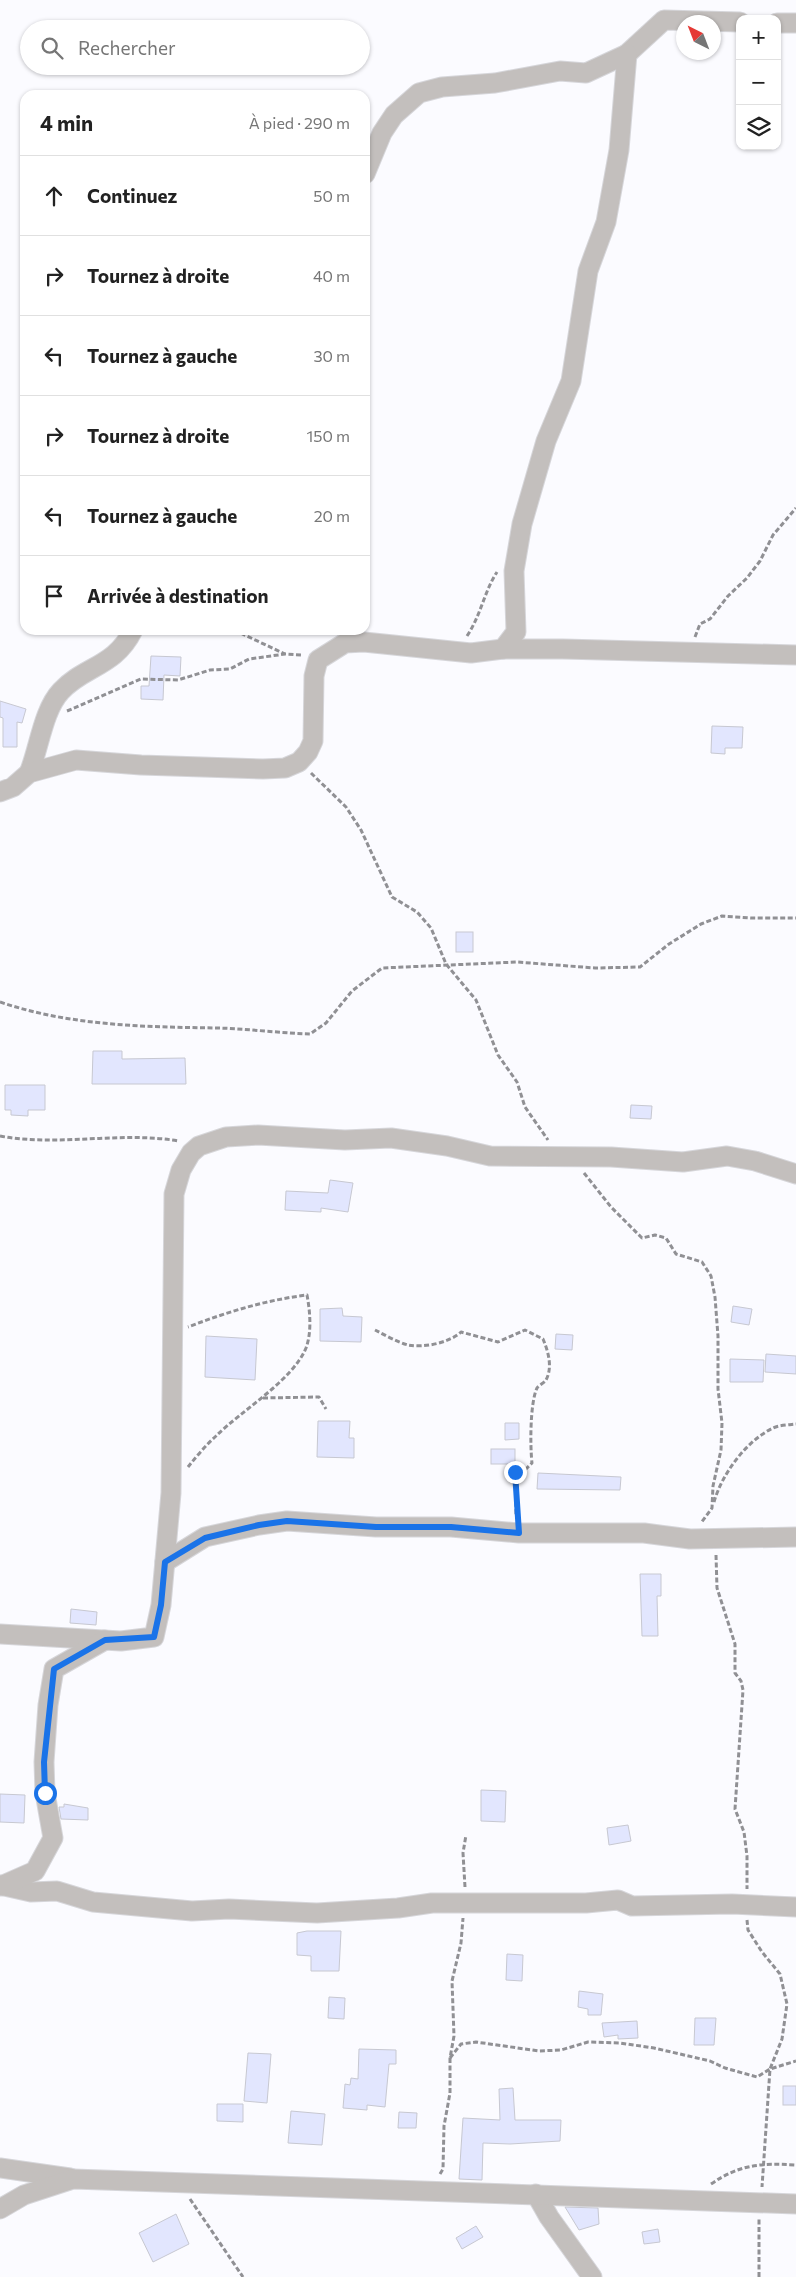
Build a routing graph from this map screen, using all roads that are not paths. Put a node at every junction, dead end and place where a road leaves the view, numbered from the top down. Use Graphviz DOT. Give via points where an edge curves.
graph roads {
  1 [pos="736,22"];
  2 [pos="781,23"];
  3 [pos="796,23"];
  4 [pos="628,54"];
  5 [pos="370,162"];
  6 [pos="131,635"];
  7 [pos="503,649"];
  8 [pos="796,655"];
  9 [pos="29,773"];
  10 [pos="0,792"];
  11 [pos="796,1174"];
  12 [pos="796,1537"];
  13 [pos="165,1562"];
  14 [pos="0,1634"];
  15 [pos="105,1640"];
  16 [pos="1,1885"];
  17 [pos="796,1907"];
  18 [pos="0,2168"];
  19 [pos="73,2179"];
  20 [pos="536,2194"];
  21 [pos="796,2204"];
  22 [pos="0,2209"];
  23 [pos="592,2277"];
  1 -- 4 [label="street" via="664,20"];
  2 -- 3 [label="street"];
  4 -- 5 [label="street" via="586,73 560,71 419,93 394,115"];
  4 -- 7 [label="street" via="619,150 606,222 588,271 571,382 546,441 522,524 514,571 516,632"];
  6 -- 9 [label="street" via="115,656 61,690 50,707"];
  7 -- 8 [label="street"];
  7 -- 9 [label="street" via="471,653 364,642 345,643 318,660 314,676 313,741 308,752 292,765 263,769 76,760"];
  9 -- 10 [label="street" via="12,788"];
  11 -- 13 [label="street" via="727,1156 683,1162 611,1157 490,1156 391,1138 345,1140 258,1135 226,1137 199,1146 181,1170 174,1194 171,1493"];
  12 -- 13 [label="street" via="717,1540 644,1532 519,1533 287,1521 205,1538"];
  13 -- 15 [label="street" via="154,1637"];
  14 -- 15 [label="street"];
  15 -- 16 [label="street" via="54,1669 44,1762 45,1793 53,1838 35,1872"];
  16 -- 17 [label="street" via="31,1892 57,1891 93,1902 192,1911 229,1909 317,1913 464,1902 586,1903 618,1900 632,1906 732,1904"];
  18 -- 19 [label="street"];
  19 -- 20 [label="street"];
  19 -- 22 [label="street" via="24,2195"];
  20 -- 21 [label="street"];
  20 -- 23 [label="street"];
}
